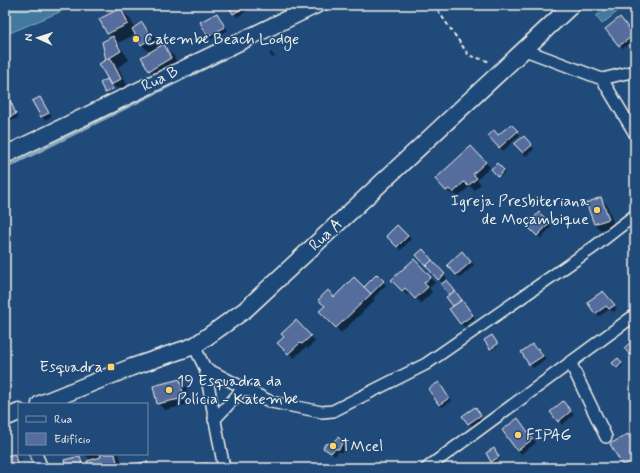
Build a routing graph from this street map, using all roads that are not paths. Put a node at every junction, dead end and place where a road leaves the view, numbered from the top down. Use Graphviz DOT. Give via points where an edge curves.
graph roads {
  1 [pos="316,5"];
  2 [pos="572,5"];
  3 [pos="525,50"];
  4 [pos="635,71"];
  5 [pos="602,79"];
  6 [pos="635,134"];
  7 [pos="5,155"];
  8 [pos="635,215"];
  9 [pos="635,316"];
  10 [pos="194,346"];
  11 [pos="570,362"];
  12 [pos="205,368"];
  13 [pos="243,389"];
  14 [pos="42,403"];
  15 [pos="214,420"];
  16 [pos="606,437"];
  17 [pos="36,455"];
  18 [pos="42,468"];
  19 [pos="224,468"];
  20 [pos="427,468"];
  1 -- 7 [label="main road, Rua B"];
  2 -- 3 [label="main road, Rua A"];
  3 -- 5 [label="street"];
  3 -- 10 [label="main road, Rua A" via="245,310"];
  4 -- 5 [label="street"];
  5 -- 6 [label="street"];
  8 -- 13 [label="street" via="594,247 426,364 333,411 322,412 271,402"];
  9 -- 11 [label="street"];
  10 -- 12 [label="street"];
  10 -- 14 [label="main road, Rua A" via="132,367"];
  11 -- 16 [label="street"];
  11 -- 20 [label="street"];
  12 -- 13 [label="street"];
  12 -- 15 [label="street"];
  13 -- 15 [label="street"];
  15 -- 19 [label="street"];
  17 -- 18 [label="street"];
}
